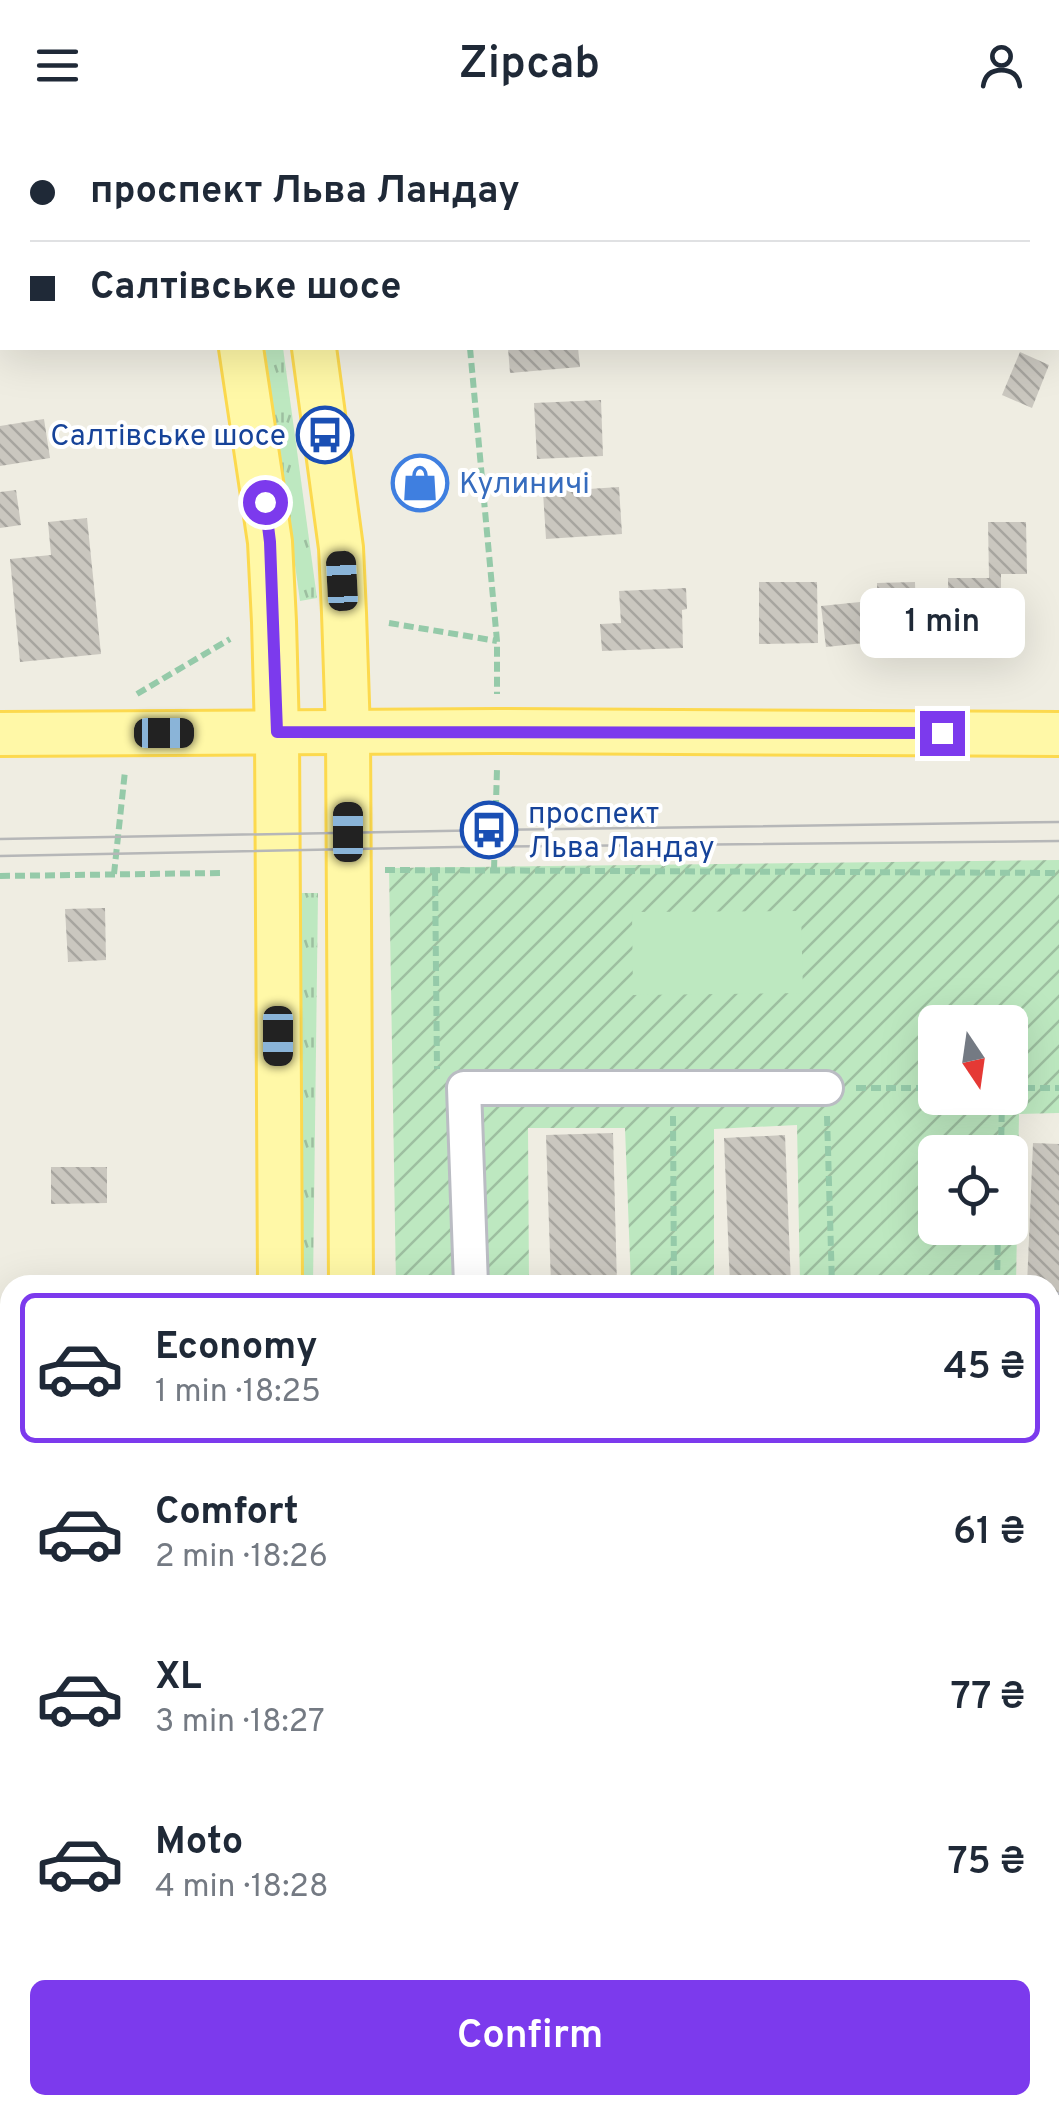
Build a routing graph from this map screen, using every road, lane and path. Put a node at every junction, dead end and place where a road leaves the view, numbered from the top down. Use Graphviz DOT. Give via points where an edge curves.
graph roads {
  1 [pos="241,350"];
  2 [pos="314,350"];
  3 [pos="470,350"];
  4 [pos="389,623"];
  5 [pos="230,639"];
  6 [pos="497,641"];
  7 [pos="128,699"];
  8 [pos="497,700"];
  9 [pos="277,732"];
  10 [pos="348,732"];
  11 [pos="0,734"];
  12 [pos="1059,734"];
  13 [pos="496,769"];
  14 [pos="125,771"];
  15 [pos="374,870"];
  16 [pos="494,870"];
  17 [pos="1059,872"];
  18 [pos="220,873"];
  19 [pos="114,874"];
  20 [pos="0,876"];
  21 [pos="673,1088"];
  22 [pos="826,1088"];
  23 [pos="918,1088"];
  24 [pos="1028,1088"];
  25 [pos="1059,1088"];
  26 [pos="998,1245"];
  27 [pos="280,1275"];
  28 [pos="351,1275"];
  29 [pos="471,1275"];
  30 [pos="674,1275"];
  31 [pos="832,1275"];
  32 [pos="997,1275"];
  1 -- 9 [label="main road" via="270,542"];
  2 -- 10 [label="main road" via="341,548"];
  3 -- 6 [label="path"];
  4 -- 6 [label="path"];
  5 -- 7 [label="path"];
  6 -- 8 [label="path"];
  9 -- 10 [label="main road"];
  9 -- 11 [label="main road"];
  9 -- 27 [label="main road"];
  10 -- 12 [label="main road"];
  10 -- 28 [label="main road"];
  13 -- 16 [label="path"];
  14 -- 19 [label="path"];
  15 -- 16 [label="path"];
  16 -- 17 [label="path"];
  18 -- 19 [label="path"];
  19 -- 20 [label="path"];
  21 -- 22 [label="street"];
  21 -- 29 [label="street" via="464,1088"];
  21 -- 30 [label="path"];
  22 -- 23 [label="path"];
  22 -- 31 [label="path"];
  24 -- 25 [label="path"];
  26 -- 32 [label="path"];
}
